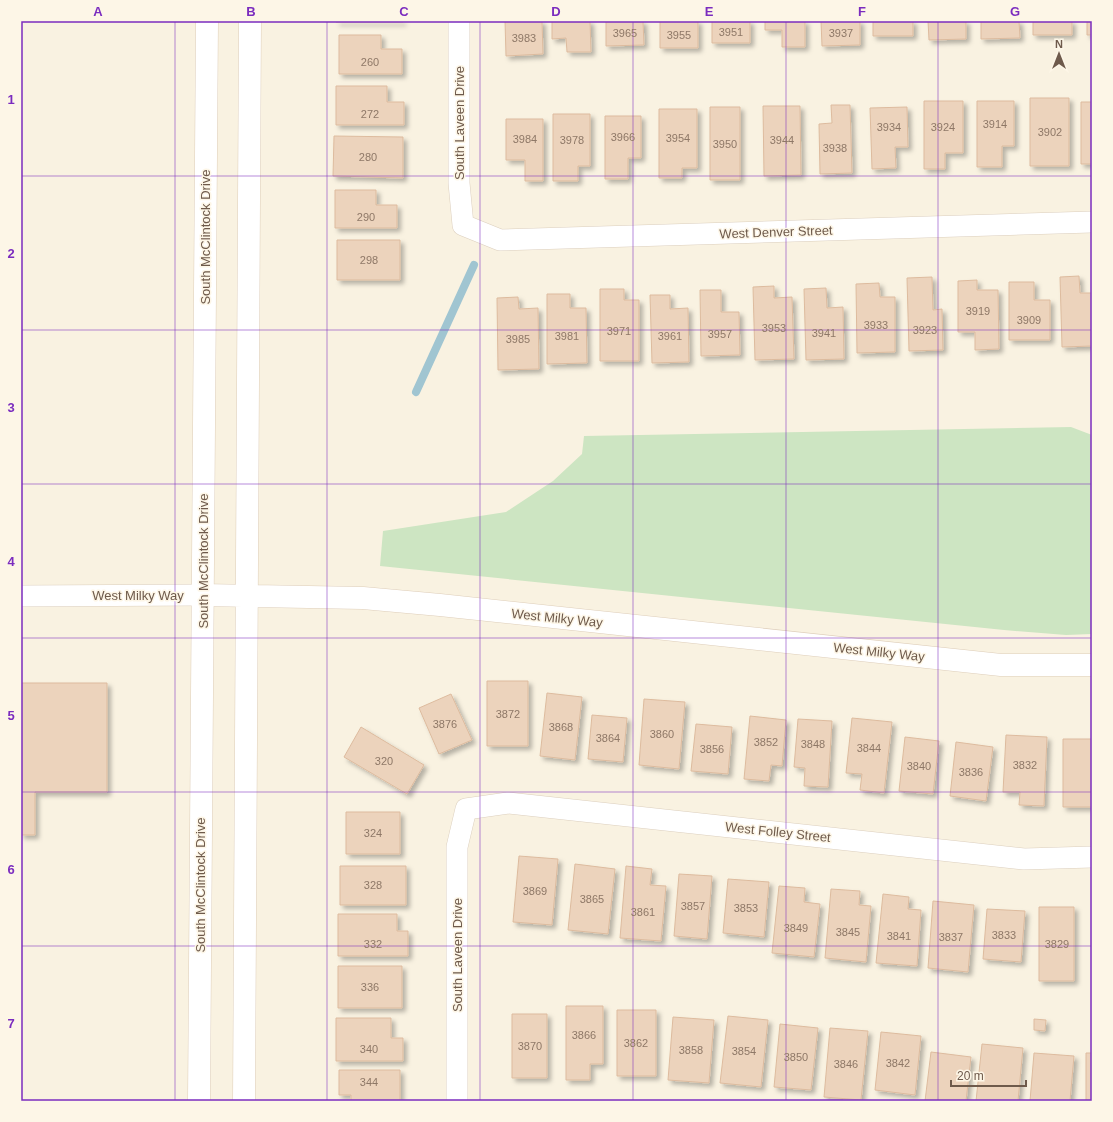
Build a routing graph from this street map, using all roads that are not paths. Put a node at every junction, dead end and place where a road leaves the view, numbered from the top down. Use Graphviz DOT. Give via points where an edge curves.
graph roads {
  1 [pos="206,21"];
  2 [pos="250,21"];
  3 [pos="459,21"];
  4 [pos="1092,222"];
  5 [pos="463,225"];
  6 [pos="202,595"];
  7 [pos="21,596"];
  8 [pos="248,596"];
  9 [pos="1092,665"];
  10 [pos="466,810"];
  11 [pos="1092,857"];
  12 [pos="199,1101"];
  13 [pos="244,1101"];
  14 [pos="457,1101"];
  1 -- 6 [label="main road, South McClintock Drive"];
  2 -- 8 [label="main road"];
  3 -- 5 [label="street, South Laveen Drive" via="458,183"];
  4 -- 5 [label="street, West Denver Street" via="500,240"];
  6 -- 7 [label="street, West Milky Way"];
  6 -- 8 [label="main road, West Milky Way"];
  6 -- 12 [label="main road, South McClintock Drive"];
  8 -- 9 [label="main road, West Milky Way" via="364,598 1001,665"];
  8 -- 13 [label="main road"];
  10 -- 11 [label="street, West Folley Street" via="508,803 1024,859"];
  10 -- 14 [label="street, South Laveen Drive" via="457,847"];
}
